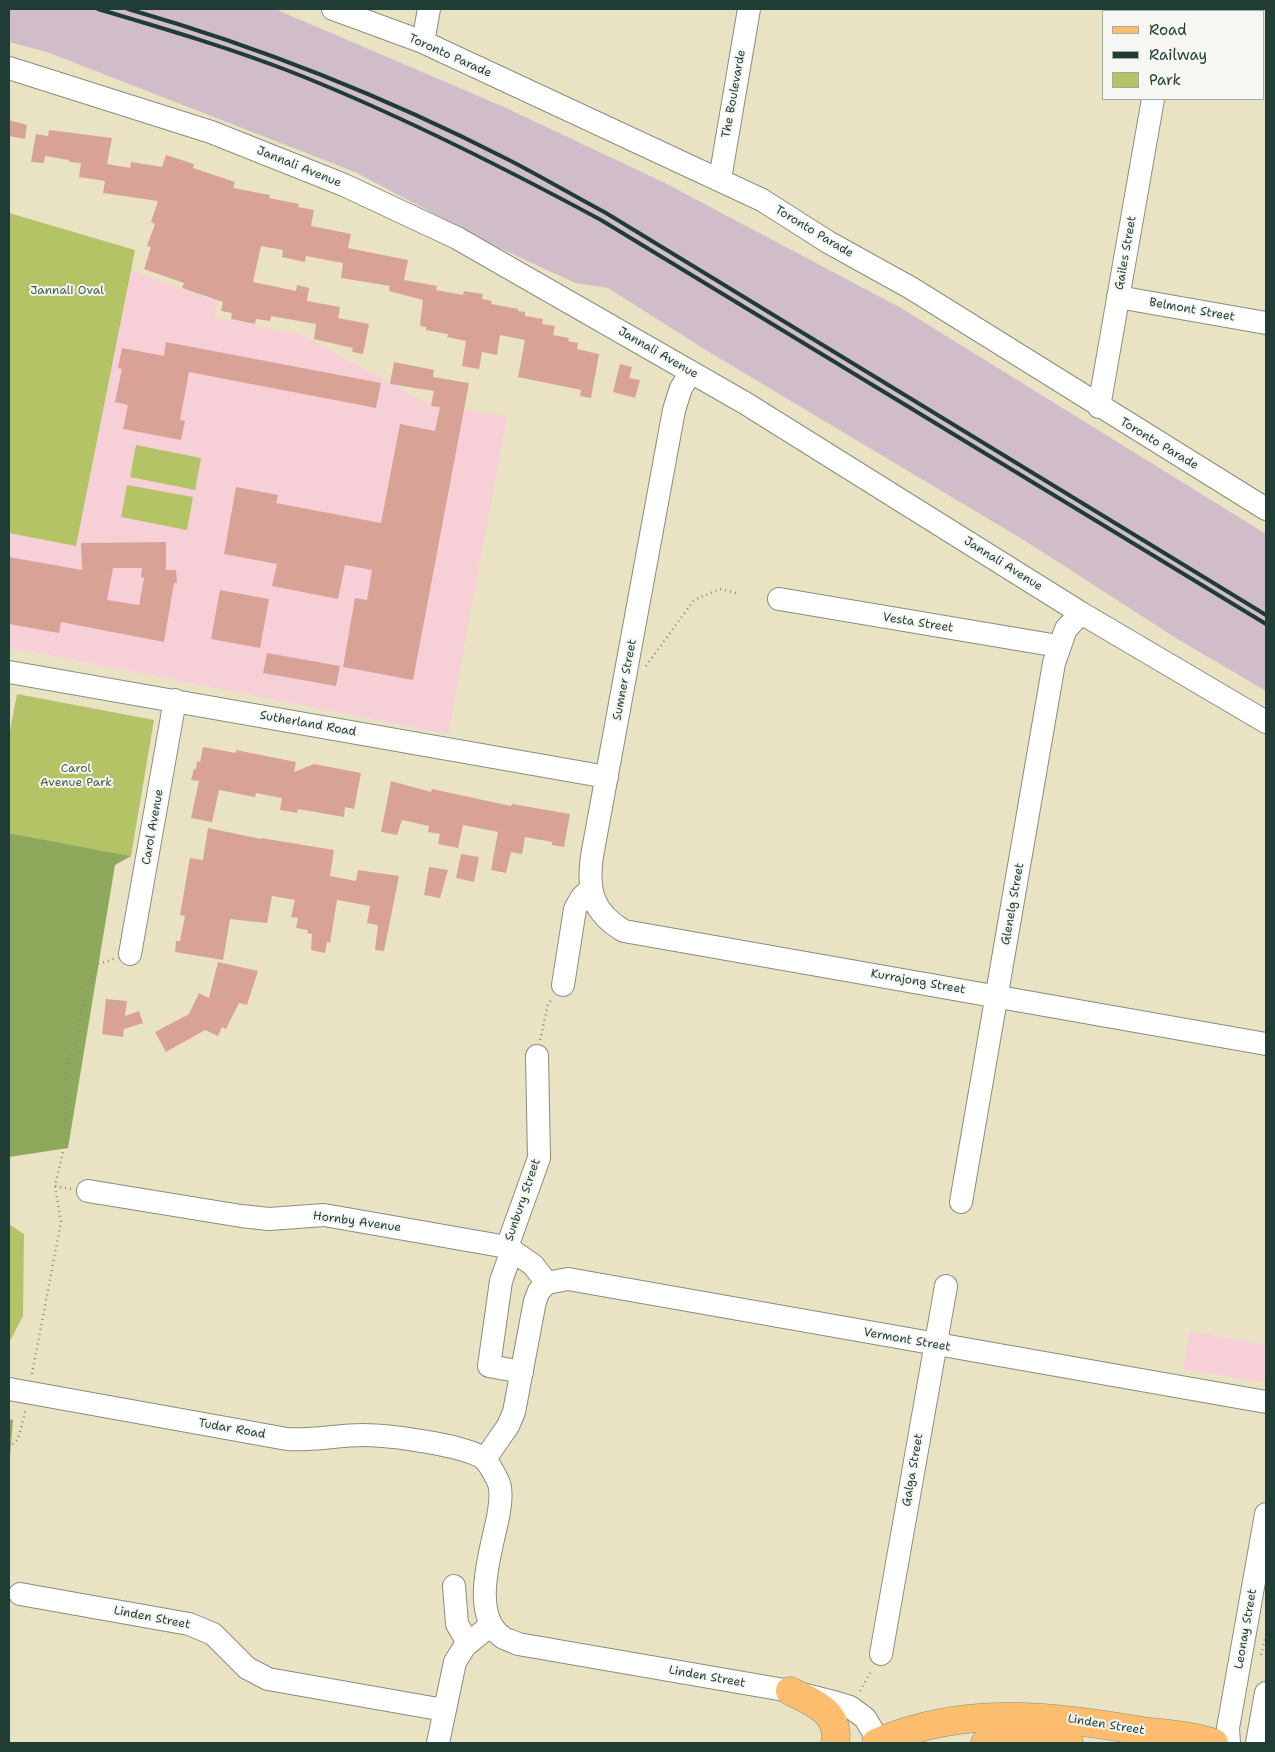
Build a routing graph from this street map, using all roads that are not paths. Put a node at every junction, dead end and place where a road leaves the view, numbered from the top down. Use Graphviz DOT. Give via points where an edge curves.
graph roads {
  1 [pos="333,9"];
  2 [pos="429,9"];
  3 [pos="749,9"];
  4 [pos="423,42"];
  5 [pos="9,68"];
  6 [pos="1153,100"];
  7 [pos="720,179"];
  8 [pos="1118,297"];
  9 [pos="1266,323"];
  10 [pos="691,372"];
  11 [pos="1099,407"];
  12 [pos="1266,509"];
  13 [pos="779,599"];
  14 [pos="1081,613"];
  15 [pos="1058,646"];
  16 [pos="9,672"];
  17 [pos="175,700"];
  18 [pos="1266,722"];
  19 [pos="607,777"];
  20 [pos="591,890"];
  21 [pos="130,954"];
  22 [pos="563,986"];
  23 [pos="997,995"];
  24 [pos="1266,1044"];
  25 [pos="537,1056"];
  26 [pos="88,1191"];
  27 [pos="961,1202"];
  28 [pos="509,1249"];
  29 [pos="548,1284"];
  30 [pos="946,1286"];
  31 [pos="935,1345"];
  32 [pos="522,1372"];
  33 [pos="19,1391"];
  34 [pos="1266,1402"];
  35 [pos="485,1459"];
  36 [pos="1266,1514"];
  37 [pos="454,1586"];
  38 [pos="20,1594"];
  39 [pos="490,1625"];
  40 [pos="468,1643"];
  41 [pos="881,1654"];
  42 [pos="790,1691"];
  43 [pos="1266,1693"];
  44 [pos="444,1710"];
  45 [pos="438,1743"];
  46 [pos="835,1743"];
  47 [pos="878,1743"];
  48 [pos="985,1743"];
  49 [pos="1069,1743"];
  50 [pos="1214,1743"];
  51 [pos="1229,1743"];
  52 [pos="1257,1743"];
  1 -- 4 [label="street, Toronto Parade"];
  2 -- 4 [label="street"];
  3 -- 7 [label="street, The Boulevarde"];
  4 -- 7 [label="street, Toronto Parade" via="650,150"];
  5 -- 10 [label="street, Jannali Avenue" via="211,132 344,185 457,238"];
  6 -- 8 [label="street, Gailes Street"];
  7 -- 11 [label="street, Toronto Parade" via="762,200 828,242 911,288"];
  8 -- 9 [label="street, Belmont Street"];
  8 -- 11 [label="street, Gailes Street"];
  10 -- 14 [label="street, Jannali Avenue"];
  10 -- 19 [label="street, Sumner Street" via="681,388 674,410"];
  11 -- 12 [label="street, Toronto Parade"];
  13 -- 15 [label="street, Vesta Street"];
  14 -- 15 [label="street, Glenelg Street" via="1066,629"];
  14 -- 18 [label="street, Jannali Avenue"];
  15 -- 23 [label="street, Glenelg Street"];
  16 -- 17 [label="street, Sutherland Road"];
  17 -- 19 [label="street, Sutherland Road"];
  17 -- 21 [label="street, Carol Avenue"];
  19 -- 20 [label="street, Sumner Street" via="590,872"];
  20 -- 22 [label="street" via="575,909"];
  20 -- 23 [label="street, Kurrajong Street" via="608,922 624,931"];
  23 -- 24 [label="street, Kurrajong Street"];
  23 -- 27 [label="street, Glenelg Street"];
  25 -- 28 [label="street, Sunbury Street" via="538,1158"];
  26 -- 28 [label="street, Hornby Avenue" via="269,1219 324,1215"];
  28 -- 29 [label="street, Sunbury Street" via="533,1265"];
  28 -- 32 [label="street, Sunbury Street" via="489,1366"];
  29 -- 31 [label="street, Vermont Street" via="568,1279"];
  29 -- 32 [label="street" via="539,1291 535,1301"];
  30 -- 31 [label="street, Galga Street"];
  31 -- 34 [label="street, Vermont Street"];
  31 -- 41 [label="street, Galga Street"];
  32 -- 35 [label="street" via="511,1419"];
  33 -- 35 [label="street, Tudar Road" via="287,1439 389,1436 456,1448"];
  35 -- 39 [label="street" via="499,1482 500,1505 484,1592"];
  36 -- 51 [label="street, Leonay Street" via="1228,1728"];
  37 -- 40 [label="street" via="457,1624"];
  38 -- 44 [label="street, Linden Street" via="189,1624 213,1634 247,1668 268,1679"];
  39 -- 40 [label="street"];
  39 -- 42 [label="street, Linden Street" via="501,1637 518,1644"];
  40 -- 44 [label="street" via="455,1662"];
  42 -- 46 [label="main road" via="826,1712 835,1724"];
  42 -- 47 [label="street, Linden Street" via="850,1707 870,1724"];
  43 -- 52 [label="street"];
  44 -- 45 [label="street"];
  47 -- 50 [label="main road, Linden Street" via="951,1722 997,1716 1086,1721"];
  48 -- 49 [label="main road, Linden Street" via="1035,1740"];
}
